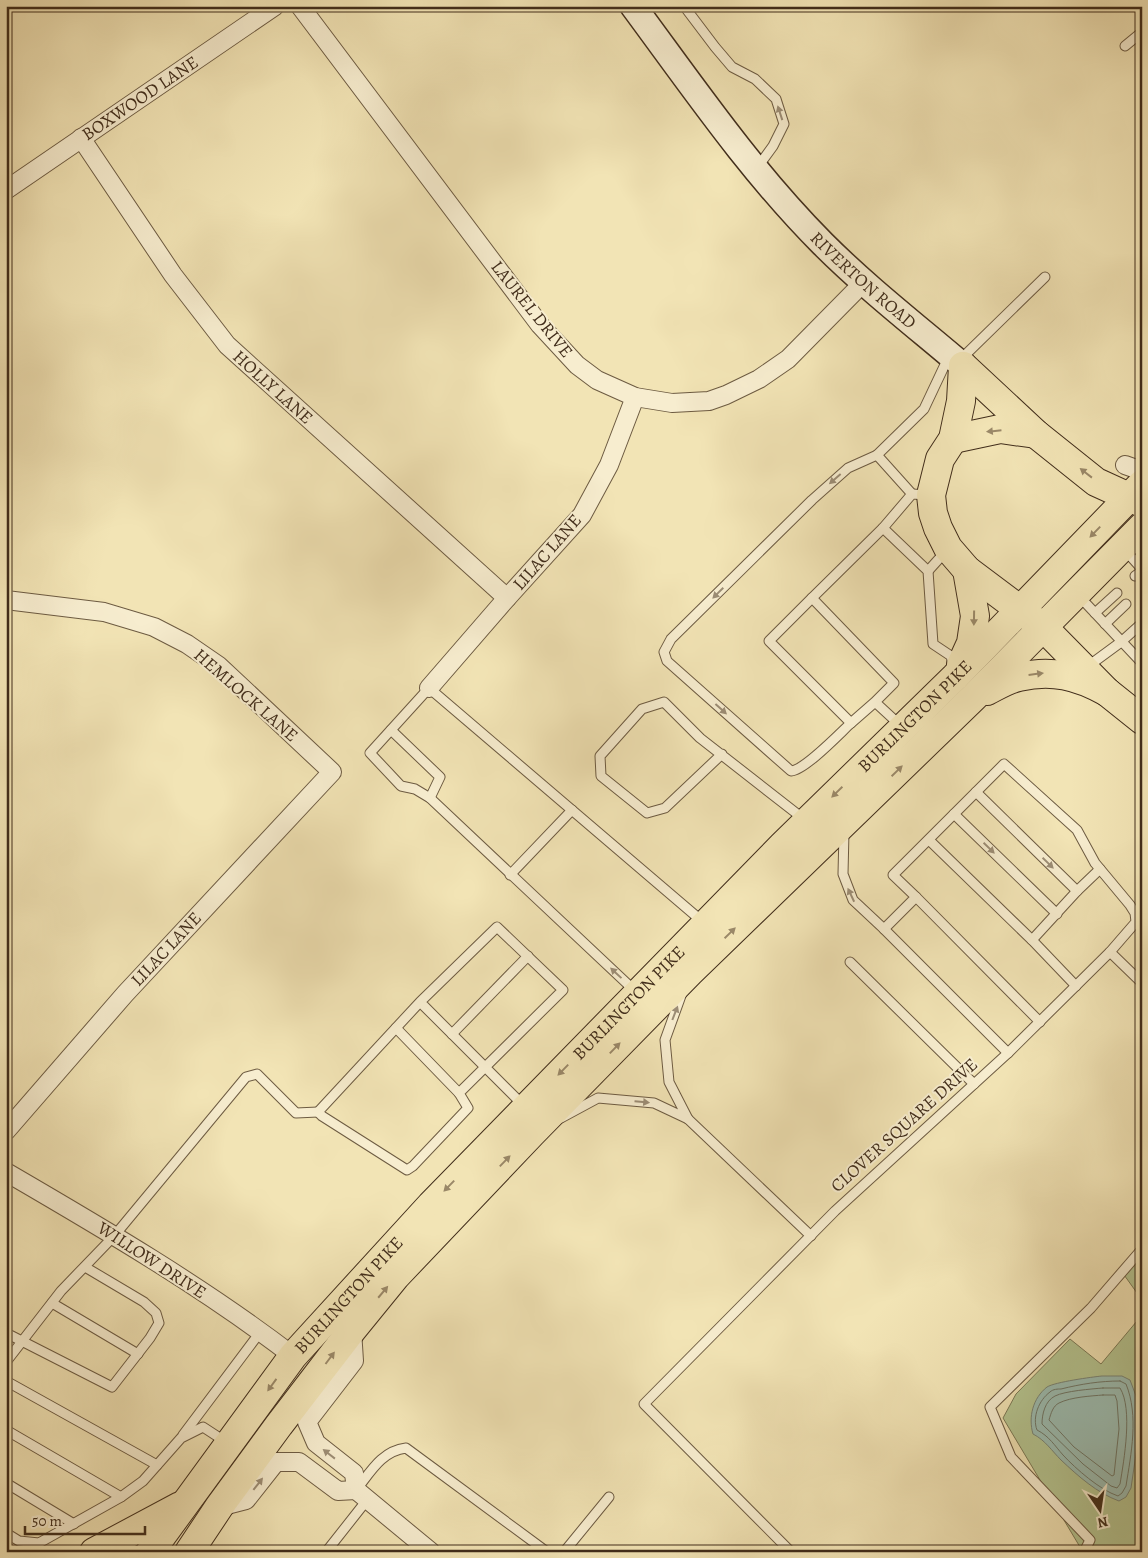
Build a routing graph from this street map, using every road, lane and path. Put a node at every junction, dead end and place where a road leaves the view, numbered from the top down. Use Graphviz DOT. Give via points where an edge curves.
graph roads {
  1 [pos="275,6"];
  2 [pos="300,6"];
  3 [pos="684,6"];
  4 [pos="638,8"];
  5 [pos="1142,32"];
  6 [pos="1125,46"];
  7 [pos="81,138"];
  8 [pos="756,170"];
  9 [pos="6,190"];
  10 [pos="1045,277"];
  11 [pos="864,282"];
  12 [pos="957,361"];
  13 [pos="635,397"];
  14 [pos="1036,434"];
  15 [pos="953,438"];
  16 [pos="877,455"];
  17 [pos="1136,484"];
  18 [pos="921,494"];
  19 [pos="1142,526"];
  20 [pos="883,528"];
  21 [pos="1122,547"];
  22 [pos="948,548"];
  23 [pos="967,570"];
  24 [pos="928,571"];
  25 [pos="1140,572"];
  26 [pos="1077,593"];
  27 [pos="1117,593"];
  28 [pos="507,598"];
  29 [pos="812,598"];
  30 [pos="6,600"];
  31 [pos="1126,604"];
  32 [pos="1020,610"];
  33 [pos="1096,614"];
  34 [pos="1142,623"];
  35 [pos="1105,624"];
  36 [pos="1043,627"];
  37 [pos="1121,642"];
  38 [pos="1142,663"];
  39 [pos="1084,669"];
  40 [pos="955,678"];
  41 [pos="429,688"];
  42 [pos="1108,692"];
  43 [pos="974,696"];
  44 [pos="875,702"];
  45 [pos="1142,720"];
  46 [pos="851,723"];
  47 [pos="903,728"];
  48 [pos="392,730"];
  49 [pos="722,754"];
  50 [pos="332,772"];
  51 [pos="976,792"];
  52 [pos="430,798"];
  53 [pos="572,810"];
  54 [pos="954,814"];
  55 [pos="807,822"];
  56 [pos="844,823"];
  57 [pos="928,840"];
  58 [pos="1100,869"];
  59 [pos="510,875"];
  60 [pos="1077,892"];
  61 [pos="916,897"];
  62 [pos="1056,914"];
  63 [pos="706,924"];
  64 [pos="884,929"];
  65 [pos="1032,940"];
  66 [pos="1110,952"];
  67 [pos="528,956"];
  68 [pos="850,962"];
  69 [pos="690,972"];
  70 [pos="1142,983"];
  71 [pos="1076,986"];
  72 [pos="638,994"];
  73 [pos="420,1002"];
  74 [pos="1040,1022"];
  75 [pos="396,1028"];
  76 [pos="452,1034"];
  77 [pos="1008,1053"];
  78 [pos="486,1068"];
  79 [pos="974,1084"];
  80 [pos="459,1093"];
  81 [pos="318,1112"];
  82 [pos="688,1119"];
  83 [pos="529,1121"];
  84 [pos="6,1131"];
  85 [pos="6,1172"];
  86 [pos="115,1235"];
  87 [pos="811,1236"];
  88 [pos="1142,1249"];
  89 [pos="84,1267"];
  90 [pos="52,1303"];
  91 [pos="352,1330"];
  92 [pos="261,1331"];
  93 [pos="6,1333"];
  94 [pos="22,1342"];
  95 [pos="138,1354"];
  96 [pos="293,1356"];
  97 [pos="6,1362"];
  98 [pos="6,1381"];
  99 [pos="6,1430"];
  100 [pos="181,1438"];
  101 [pos="229,1444"];
  102 [pos="157,1465"];
  103 [pos="6,1483"];
  104 [pos="361,1495"];
  105 [pos="609,1497"];
  106 [pos="121,1498"];
  107 [pos="184,1504"];
  108 [pos="219,1507"];
  109 [pos="74,1524"];
  110 [pos="6,1533"];
  111 [pos="94,1552"];
  112 [pos="150,1552"];
  113 [pos="189,1552"];
  114 [pos="326,1552"];
  115 [pos="431,1552"];
  116 [pos="547,1552"];
  117 [pos="564,1552"];
  118 [pos="791,1552"];
  119 [pos="1084,1552"];
  1 -- 7 [label="street, BOXWOOD LANE"];
  2 -- 13 [label="street, LAUREL DRIVE" via="540,325 597,380"];
  8 -- 3 [label="lane, one-way" via="784,124 776,99 755,79 732,67"];
  4 -- 8 [label="main road, RIVERTON ROAD"];
  5 -- 6 [label="lane"];
  7 -- 9 [label="street, BOXWOOD LANE"];
  7 -- 28 [label="street, HOLLY LANE" via="173,275 226,345"];
  8 -- 11 [label="main road, RIVERTON ROAD"];
  10 -- 12 [label="lane"];
  11 -- 12 [label="main road, RIVERTON ROAD"];
  11 -- 13 [label="street, LAUREL DRIVE" via="788,359 759,379 709,401 672,403"];
  12 -- 14 [label="main road, RIVERTON ROAD"];
  12 -- 15 [label="main road" via="961,401"];
  12 -- 16 [label="lane" via="924,409"];
  13 -- 28 [label="street, LILAC LANE" via="609,466 582,515"];
  14 -- 15 [label="main road, one-way" via="1000,429"];
  17 -- 14 [label="main road, RIVERTON ROAD, one-way" via="1096,482"];
  15 -- 18 [label="main road"];
  16 -- 18 [label="lane"];
  16 -- 46 [label="lane, one-way" via="848,468 812,500 672,639 664,652 667,661 791,772 805,765"];
  17 -- 32 [label="main road, BURLINGTON PIKE, one-way"];
  18 -- 20 [label="lane"];
  18 -- 22 [label="main road"];
  19 -- 21 [label="main road, BURLINGTON PIKE"];
  20 -- 24 [label="lane"];
  20 -- 29 [label="lane"];
  21 -- 25 [label="lane"];
  21 -- 26 [label="main road, BURLINGTON PIKE"];
  22 -- 23 [label="main road"];
  22 -- 24 [label="lane"];
  23 -- 32 [label="main road"];
  23 -- 40 [label="main road, one-way" via="975,616 971,643"];
  24 -- 40 [label="lane" via="933,644 951,656"];
  26 -- 33 [label="lane"];
  26 -- 36 [label="main road, BURLINGTON PIKE"];
  27 -- 33 [label="lane"];
  28 -- 41 [label="street, LILAC LANE"];
  29 -- 44 [label="lane" via="894,683"];
  29 -- 46 [label="lane" via="770,640"];
  30 -- 50 [label="street, HEMLOCK LANE" via="104,612 154,627 187,644 219,666"];
  31 -- 35 [label="lane"];
  32 -- 36 [label="main road"];
  32 -- 40 [label="main road, BURLINGTON PIKE"];
  33 -- 35 [label="lane"];
  34 -- 37 [label="lane"];
  35 -- 37 [label="lane"];
  36 -- 39 [label="main road"];
  36 -- 43 [label="main road, BURLINGTON PIKE"];
  37 -- 38 [label="lane"];
  37 -- 39 [label="lane"];
  39 -- 42 [label="main road"];
  40 -- 47 [label="main road, BURLINGTON PIKE"];
  41 -- 48 [label="lane"];
  41 -- 53 [label="lane"];
  43 -- 42 [label="main road, one-way" via="1017,677 1041,673 1086,681"];
  42 -- 45 [label="main road"];
  56 -- 43 [label="main road, BURLINGTON PIKE, one-way"];
  44 -- 46 [label="lane"];
  44 -- 47 [label="lane"];
  47 -- 55 [label="main road, BURLINGTON PIKE, one-way"];
  48 -- 52 [label="lane" via="440,777"];
  48 -- 52 [label="lane" via="370,753 402,786"];
  49 -- 49 [label="lane" via="700,738 664,702 642,709 600,756 601,776 647,813 665,808"];
  49 -- 55 [label="lane"];
  50 -- 84 [label="street, LILAC LANE" via="125,994"];
  51 -- 54 [label="lane"];
  51 -- 58 [label="lane, CLOVER SQUARE DRIVE" via="1004,764 1077,830"];
  51 -- 60 [label="lane, one-way"];
  52 -- 59 [label="lane"];
  53 -- 59 [label="lane"];
  53 -- 63 [label="lane"];
  54 -- 57 [label="lane"];
  54 -- 62 [label="lane, one-way"];
  55 -- 63 [label="main road, BURLINGTON PIKE"];
  64 -- 56 [label="lane, one-way" via="852,900 843,874"];
  69 -- 56 [label="main road, BURLINGTON PIKE, one-way"];
  57 -- 61 [label="lane" via="893,875"];
  57 -- 65 [label="lane"];
  58 -- 60 [label="lane"];
  58 -- 66 [label="lane, CLOVER SQUARE DRIVE" via="1135,913 1136,922"];
  72 -- 59 [label="lane, one-way"];
  60 -- 62 [label="lane"];
  61 -- 64 [label="lane"];
  61 -- 74 [label="lane"];
  62 -- 65 [label="lane"];
  63 -- 72 [label="main road, BURLINGTON PIKE"];
  64 -- 77 [label="lane"];
  65 -- 71 [label="lane"];
  66 -- 70 [label="lane"];
  66 -- 71 [label="lane, CLOVER SQUARE DRIVE"];
  67 -- 73 [label="lane" via="497,927"];
  67 -- 76 [label="lane"];
  67 -- 78 [label="lane" via="563,990"];
  68 -- 79 [label="lane"];
  82 -- 69 [label="lane, one-way" via="669,1082 664,1040"];
  83 -- 69 [label="main road, BURLINGTON PIKE, one-way"];
  71 -- 74 [label="lane, CLOVER SQUARE DRIVE"];
  72 -- 83 [label="main road, BURLINGTON PIKE, one-way"];
  73 -- 75 [label="lane"];
  73 -- 76 [label="lane"];
  74 -- 77 [label="lane, CLOVER SQUARE DRIVE"];
  75 -- 80 [label="lane"];
  75 -- 81 [label="lane"];
  76 -- 78 [label="lane"];
  77 -- 79 [label="lane, CLOVER SQUARE DRIVE"];
  78 -- 80 [label="lane"];
  78 -- 83 [label="lane"];
  79 -- 87 [label="lane, CLOVER SQUARE DRIVE"];
  80 -- 81 [label="lane" via="468,1108 407,1170"];
  81 -- 86 [label="lane" via="296,1112 257,1074 246,1077"];
  83 -- 82 [label="lane, one-way" via="598,1098 654,1103"];
  82 -- 87 [label="lane"];
  91 -- 83 [label="main road, BURLINGTON PIKE, one-way"];
  83 -- 96 [label="main road, BURLINGTON PIKE, one-way" via="431,1205"];
  85 -- 86 [label="street, WILLOW DRIVE"];
  86 -- 89 [label="lane"];
  86 -- 92 [label="street, WILLOW DRIVE"];
  87 -- 118 [label="lane, CLOVER SQUARE DRIVE" via="644,1404"];
  88 -- 119 [label="lane" via="1091,1308 990,1407 1011,1456 1090,1540"];
  89 -- 90 [label="lane"];
  89 -- 95 [label="lane" via="144,1302 156,1313 160,1323"];
  90 -- 94 [label="lane"];
  90 -- 95 [label="lane"];
  104 -- 91 [label="street, one-way" via="354,1473 316,1443 308,1422 354,1360"];
  108 -- 91 [label="main road, BURLINGTON PIKE, one-way"];
  92 -- 96 [label="street, WILLOW DRIVE"];
  92 -- 100 [label="lane"];
  93 -- 94 [label="lane"];
  94 -- 95 [label="lane" via="112,1387"];
  94 -- 97 [label="lane"];
  96 -- 101 [label="main road, BURLINGTON PIKE, one-way"];
  98 -- 102 [label="lane"];
  99 -- 106 [label="lane"];
  100 -- 101 [label="lane" via="203,1427"];
  100 -- 102 [label="lane"];
  101 -- 107 [label="main road, BURLINGTON PIKE"];
  102 -- 106 [label="lane"];
  103 -- 109 [label="lane"];
  108 -- 104 [label="street, one-way" via="246,1500 276,1462 300,1462 338,1491"];
  104 -- 114 [label="lane"];
  104 -- 115 [label="street"];
  104 -- 116 [label="lane" via="384,1455 406,1448"];
  105 -- 117 [label="lane"];
  106 -- 109 [label="lane"];
  107 -- 111 [label="main road"];
  107 -- 112 [label="main road, BURLINGTON PIKE"];
  108 -- 113 [label="main road, BURLINGTON PIKE"];
  109 -- 110 [label="lane" via="40,1543 19,1541"];
}
